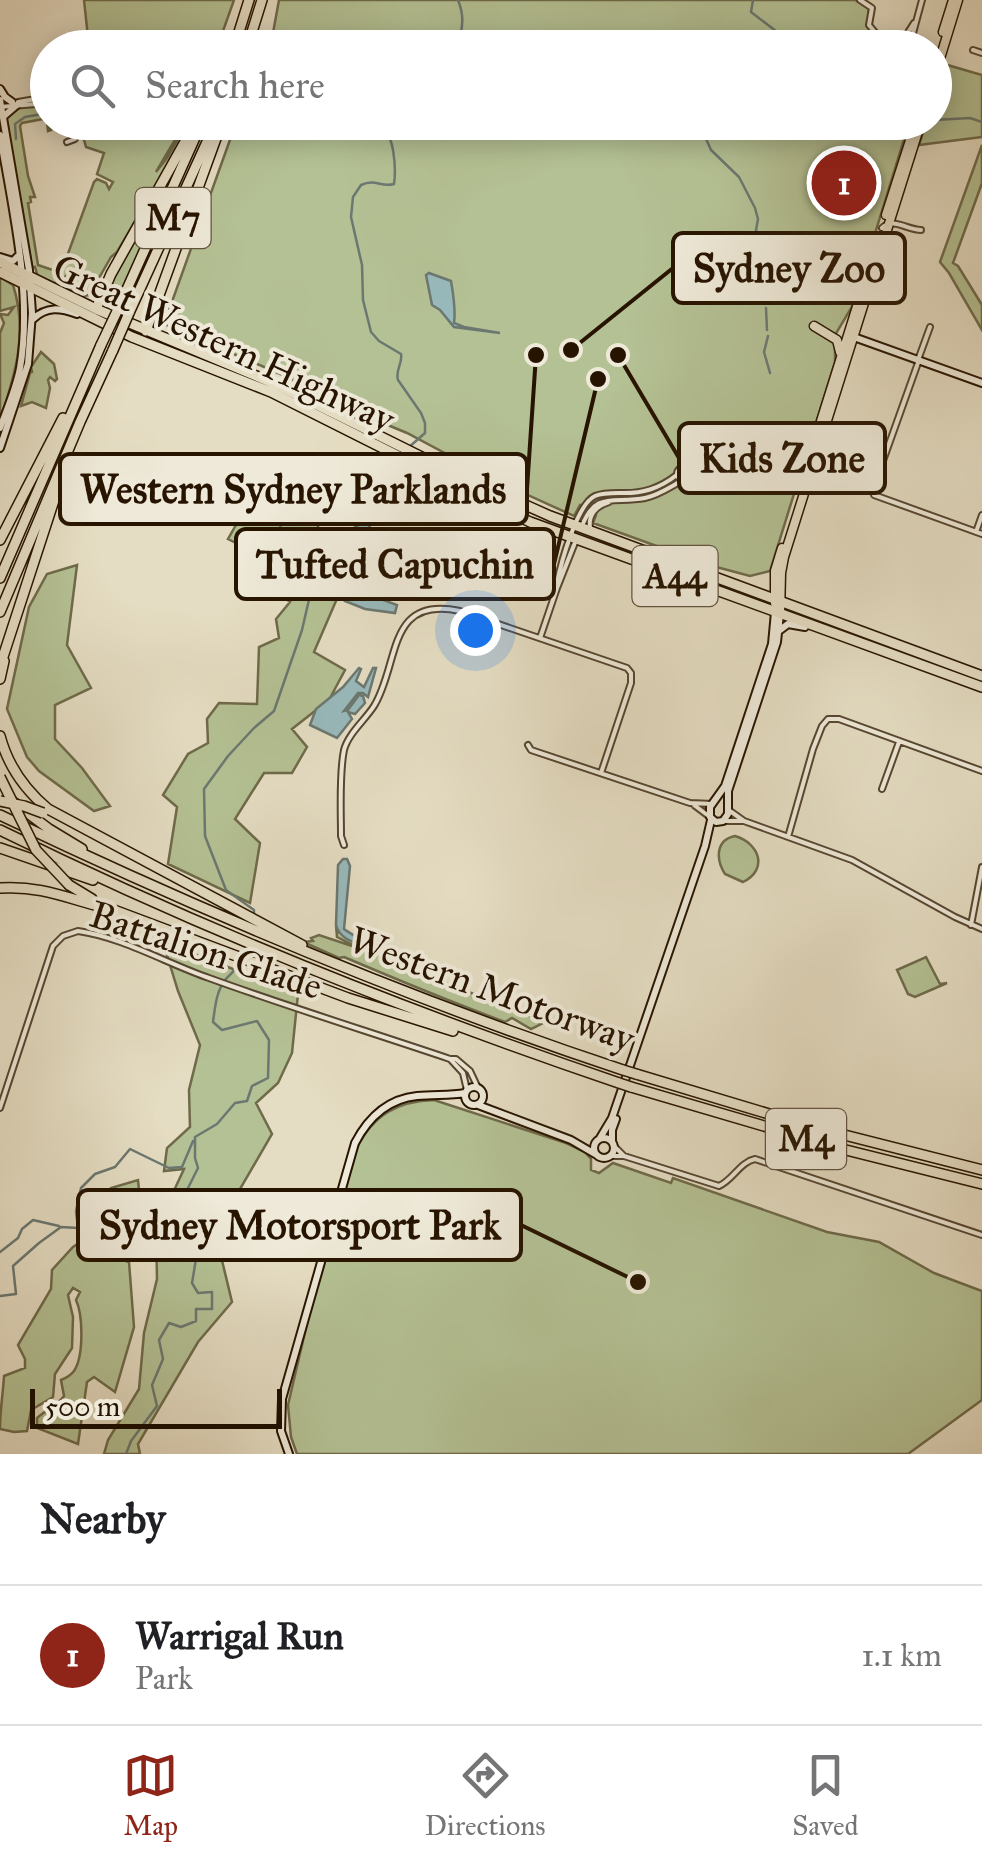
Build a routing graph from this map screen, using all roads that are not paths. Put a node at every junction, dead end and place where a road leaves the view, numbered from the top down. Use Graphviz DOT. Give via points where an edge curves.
graph roads {
  1 [pos="249,0"];
  2 [pos="262,0"];
  3 [pos="862,0"];
  4 [pos="922,0"];
  5 [pos="956,0"];
  6 [pos="876,2"];
  7 [pos="872,8"];
  8 [pos="916,19"];
  9 [pos="240,30"];
  10 [pos="253,30"];
  11 [pos="873,30"];
  12 [pos="909,30"];
  13 [pos="913,30"];
  14 [pos="945,30"];
  15 [pos="948,30"];
  16 [pos="973,50"];
  17 [pos="982,53"];
  18 [pos="0,89"];
  19 [pos="30,102"];
  20 [pos="15,103"];
  21 [pos="0,105"];
  22 [pos="3,119"];
  23 [pos="0,134"];
  24 [pos="72,140"];
  25 [pos="188,140"];
  26 [pos="192,140"];
  27 [pos="210,140"];
  28 [pos="213,140"];
  29 [pos="913,140"];
  30 [pos="913,140"];
  31 [pos="66,142"];
  32 [pos="891,226"];
  33 [pos="922,230"];
  34 [pos="19,254"];
  35 [pos="0,259"];
  36 [pos="0,272"];
  37 [pos="111,274"];
  38 [pos="26,280"];
  39 [pos="68,296"];
  40 [pos="124,310"];
  41 [pos="94,313"];
  42 [pos="23,316"];
  43 [pos="31,324"];
  44 [pos="814,326"];
  45 [pos="930,327"];
  46 [pos="150,332"];
  47 [pos="851,336"];
  48 [pos="132,337"];
  49 [pos="886,348"];
  50 [pos="850,350"];
  51 [pos="97,356"];
  52 [pos="918,360"];
  53 [pos="840,362"];
  54 [pos="982,383"];
  55 [pos="80,422"];
  56 [pos="0,428"];
  57 [pos="0,448"];
  58 [pos="393,448"];
  59 [pos="410,456"];
  60 [pos="678,474"];
  61 [pos="683,480"];
  62 [pos="623,500"];
  63 [pos="982,515"];
  64 [pos="578,527"];
  65 [pos="596,533"];
  66 [pos="979,533"];
  67 [pos="574,539"];
  68 [pos="0,540"];
  69 [pos="0,578"];
  70 [pos="718,578"];
  71 [pos="774,580"];
  72 [pos="778,600"];
  73 [pos="0,612"];
  74 [pos="778,613"];
  75 [pos="779,631"];
  76 [pos="825,631"];
  77 [pos="540,638"];
  78 [pos="8,644"];
  79 [pos="0,666"];
  80 [pos="982,676"];
  81 [pos="0,680"];
  82 [pos="982,687"];
  83 [pos="0,736"];
  84 [pos="899,742"];
  85 [pos="528,744"];
  86 [pos="982,771"];
  87 [pos="601,773"];
  88 [pos="0,778"];
  89 [pos="882,789"];
  90 [pos="0,792"];
  91 [pos="0,801"];
  92 [pos="690,803"];
  93 [pos="713,804"];
  94 [pos="728,808"];
  95 [pos="0,815"];
  96 [pos="710,818"];
  97 [pos="722,821"];
  98 [pos="744,821"];
  99 [pos="0,830"];
  100 [pos="788,836"];
  101 [pos="344,846"];
  102 [pos="0,848"];
  103 [pos="94,860"];
  104 [pos="982,866"];
  105 [pos="120,887"];
  106 [pos="190,887"];
  107 [pos="0,888"];
  108 [pos="114,910"];
  109 [pos="241,920"];
  110 [pos="971,925"];
  111 [pos="982,930"];
  112 [pos="326,961"];
  113 [pos="484,1036"];
  114 [pos="450,1059"];
  115 [pos="481,1091"];
  116 [pos="466,1095"];
  117 [pos="478,1105"];
  118 [pos="0,1108"];
  119 [pos="504,1116"];
  120 [pos="599,1139"];
  121 [pos="570,1140"];
  122 [pos="613,1144"];
  123 [pos="595,1154"];
  124 [pos="611,1156"];
  125 [pos="624,1156"];
  126 [pos="982,1170"];
  127 [pos="982,1187"];
  128 [pos="982,1236"];
  129 [pos="289,1454"];
  1 -- 9 [label="highway"];
  2 -- 10 [label="highway"];
  3 -- 7 [label="street"];
  4 -- 8 [label="street"];
  5 -- 14 [label="main road"];
  5 -- 15 [label="main road"];
  6 -- 7 [label="street"];
  7 -- 11 [label="street"];
  8 -- 12 [label="street"];
  8 -- 13 [label="street"];
  16 -- 17 [label="street"];
  18 -- 20 [label="main road"];
  19 -- 20 [label="street"];
  20 -- 21 [label="street"];
  20 -- 22 [label="main road"];
  21 -- 22 [label="main road"];
  22 -- 38 [label="main road"];
  23 -- 34 [label="main road"];
  24 -- 31 [label="street"];
  25 -- 37 [label="highway, M7"];
  26 -- 40 [label="highway, M7"];
  27 -- 40 [label="highway, M7"];
  28 -- 46 [label="highway"];
  29 -- 32 [label="main road"];
  30 -- 32 [label="main road"];
  32 -- 33 [label="street"];
  32 -- 47 [label="main road"];
  34 -- 35 [label="main road"];
  34 -- 38 [label="main road"];
  35 -- 38 [label="highway, Great Western Highway / A44"];
  36 -- 38 [label="highway, Great Western Highway / A44"];
  36 -- 42 [label="main road" via="14,283"];
  37 -- 39 [label="highway, M7" via="92,297"];
  37 -- 41 [label="highway, M7"];
  38 -- 39 [label="highway, Great Western Highway / A44"];
  38 -- 41 [label="highway, Great Western Highway / A44"];
  38 -- 42 [label="main road"];
  38 -- 43 [label="main road"];
  39 -- 41 [label="highway, Great Western Highway / A44"];
  40 -- 51 [label="highway, M7, bridge"];
  40 -- 55 [label="highway, M7, bridge"];
  41 -- 43 [label="main road" via="58,308"];
  41 -- 46 [label="highway, Great Western Highway / A44"];
  41 -- 48 [label="highway, Great Western Highway / A44"];
  42 -- 56 [label="main road" via="18,376"];
  43 -- 57 [label="main road" via="25,377"];
  44 -- 53 [label="main road" via="838,340"];
  45 -- 52 [label="street"];
  46 -- 48 [label="highway"];
  46 -- 58 [label="highway, Great Western Highway / A44" via="273,383"];
  47 -- 49 [label="main road"];
  47 -- 50 [label="main road"];
  47 -- 53 [label="main road"];
  48 -- 58 [label="highway, Great Western Highway / A44"];
  49 -- 50 [label="main road"];
  49 -- 52 [label="main road"];
  50 -- 72 [label="main road" via="784,557"];
  51 -- 68 [label="highway"];
  51 -- 69 [label="highway, M7"];
  52 -- 54 [label="main road"];
  52 -- 66 [label="street" via="874,495"];
  53 -- 71 [label="main road"];
  55 -- 73 [label="highway, M7"];
  55 -- 78 [label="highway"];
  58 -- 59 [label="highway, Great Western Highway / A44"];
  59 -- 64 [label="highway, Great Western Highway / A44"];
  59 -- 67 [label="highway, Great Western Highway / A44"];
  60 -- 61 [label="street"];
  60 -- 61 [label="street" via="690,470"];
  60 -- 64 [label="street" via="650,491 593,497"];
  61 -- 62 [label="street" via="652,496"];
  62 -- 64 [label="street" via="594,505"];
  62 -- 65 [label="street" via="598,507 590,522"];
  63 -- 66 [label="street"];
  64 -- 65 [label="highway, Great Western Highway / A44"];
  64 -- 67 [label="street"];
  65 -- 70 [label="highway, Great Western Highway / A44"];
  67 -- 74 [label="highway, Great Western Highway / A44"];
  67 -- 77 [label="street"];
  70 -- 71 [label="main road" via="764,590"];
  70 -- 72 [label="highway, Great Western Highway / A44"];
  71 -- 72 [label="main road"];
  72 -- 74 [label="main road"];
  72 -- 80 [label="highway, Great Western Highway / A44"];
  74 -- 75 [label="main road"];
  74 -- 76 [label="highway, Great Western Highway / A44"];
  74 -- 93 [label="main road" via="725,786"];
  75 -- 76 [label="main road" via="793,624"];
  75 -- 94 [label="main road"];
  76 -- 82 [label="highway, Great Western Highway / A44"];
  77 -- 87 [label="street" via="631,673"];
  77 -- 101 [label="street" via="440,608 406,624 376,703 344,752"];
  78 -- 79 [label="highway"];
  78 -- 81 [label="highway"];
  83 -- 106 [label="highway" via="16,774 42,804"];
  84 -- 86 [label="street"];
  84 -- 89 [label="street"];
  84 -- 100 [label="street" via="828,719"];
  85 -- 87 [label="street"];
  87 -- 92 [label="street"];
  88 -- 108 [label="highway, bridge" via="36,850 69,885"];
  90 -- 103 [label="highway"];
  91 -- 106 [label="highway, bridge" via="44,813"];
  92 -- 93 [label="street"];
  92 -- 96 [label="street"];
  93 -- 94 [label="main road"];
  93 -- 96 [label="main road"];
  94 -- 97 [label="main road"];
  94 -- 98 [label="street"];
  95 -- 103 [label="highway, Western Motorway / M4"];
  96 -- 97 [label="main road"];
  96 -- 120 [label="main road" via="612,1118"];
  97 -- 98 [label="street"];
  97 -- 122 [label="main road" via="621,1103"];
  98 -- 100 [label="street"];
  99 -- 105 [label="highway, Western Motorway / M4"];
  100 -- 110 [label="street" via="858,862"];
  102 -- 105 [label="highway"];
  103 -- 109 [label="highway, Western Motorway / M4"];
  104 -- 110 [label="street"];
  105 -- 113 [label="highway, Western Motorway / M4"];
  106 -- 109 [label="highway"];
  107 -- 108 [label="highway" via="44,890"];
  108 -- 113 [label="highway" via="390,1012"];
  109 -- 112 [label="highway, Western Motorway / M4"];
  109 -- 112 [label="highway"];
  110 -- 111 [label="street"];
  112 -- 126 [label="highway, Western Motorway / M4, bridge" via="623,1070"];
  113 -- 127 [label="highway, Western Motorway / M4, bridge" via="778,1131"];
  114 -- 115 [label="street, Battalion Glade" via="464,1064"];
  114 -- 116 [label="street" via="463,1073"];
  114 -- 118 [label="street, Battalion Glade" via="72,932 52,949"];
  115 -- 116 [label="main road" via="472,1087"];
  115 -- 117 [label="main road"];
  115 -- 119 [label="main road"];
  116 -- 117 [label="main road"];
  116 -- 129 [label="main road" via="395,1102 371,1119 355,1143 282,1399 281,1431"];
  117 -- 119 [label="main road"];
  119 -- 121 [label="main road"];
  120 -- 121 [label="main road"];
  120 -- 122 [label="main road"];
  120 -- 123 [label="main road"];
  121 -- 123 [label="main road"];
  122 -- 124 [label="main road"];
  122 -- 125 [label="street"];
  123 -- 124 [label="main road"];
  124 -- 125 [label="street"];
  125 -- 128 [label="street" via="719,1186 755,1160"];
}
